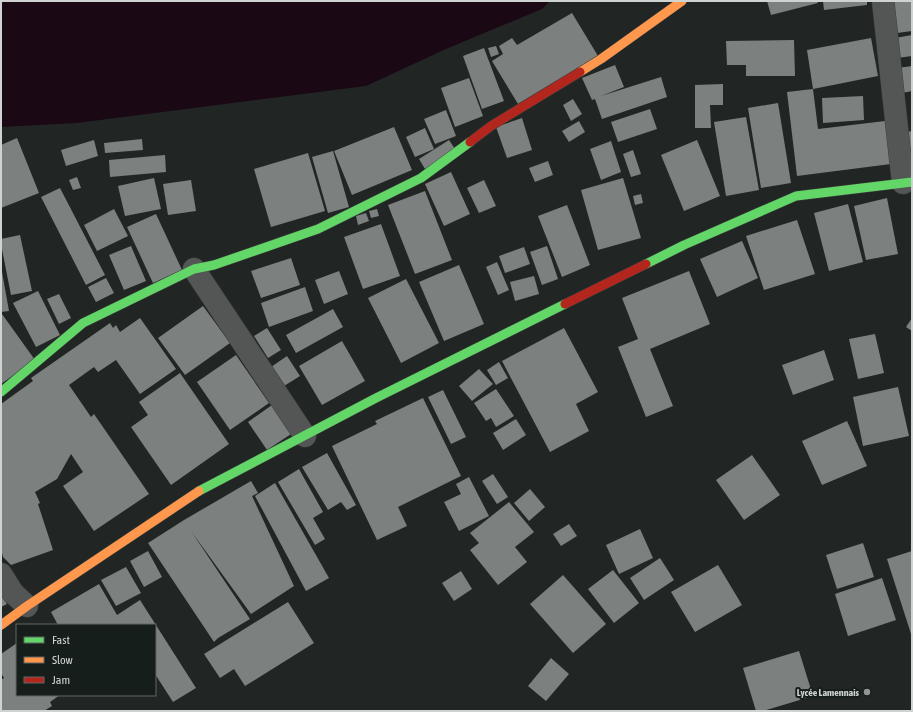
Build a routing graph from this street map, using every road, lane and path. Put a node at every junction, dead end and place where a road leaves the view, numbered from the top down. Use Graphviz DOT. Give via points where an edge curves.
graph roads {
  1 [pos="682,1"];
  2 [pos="883,1"];
  3 [pos="908,183"];
  4 [pos="194,269"];
  5 [pos="1,392"];
  6 [pos="305,436"];
  7 [pos="1,574"];
  8 [pos="27,606"];
  9 [pos="1,625"];
  1 -- 4 [label="main road" via="600,59 491,126 421,178 318,229 214,265"];
  2 -- 3 [label="street"];
  3 -- 6 [label="main road" via="796,196 684,245"];
  4 -- 5 [label="main road" via="83,323"];
  4 -- 6 [label="street"];
  6 -- 8 [label="main road" via="194,494"];
  7 -- 8 [label="street" via="13,593"];
  8 -- 9 [label="main road"];
}
